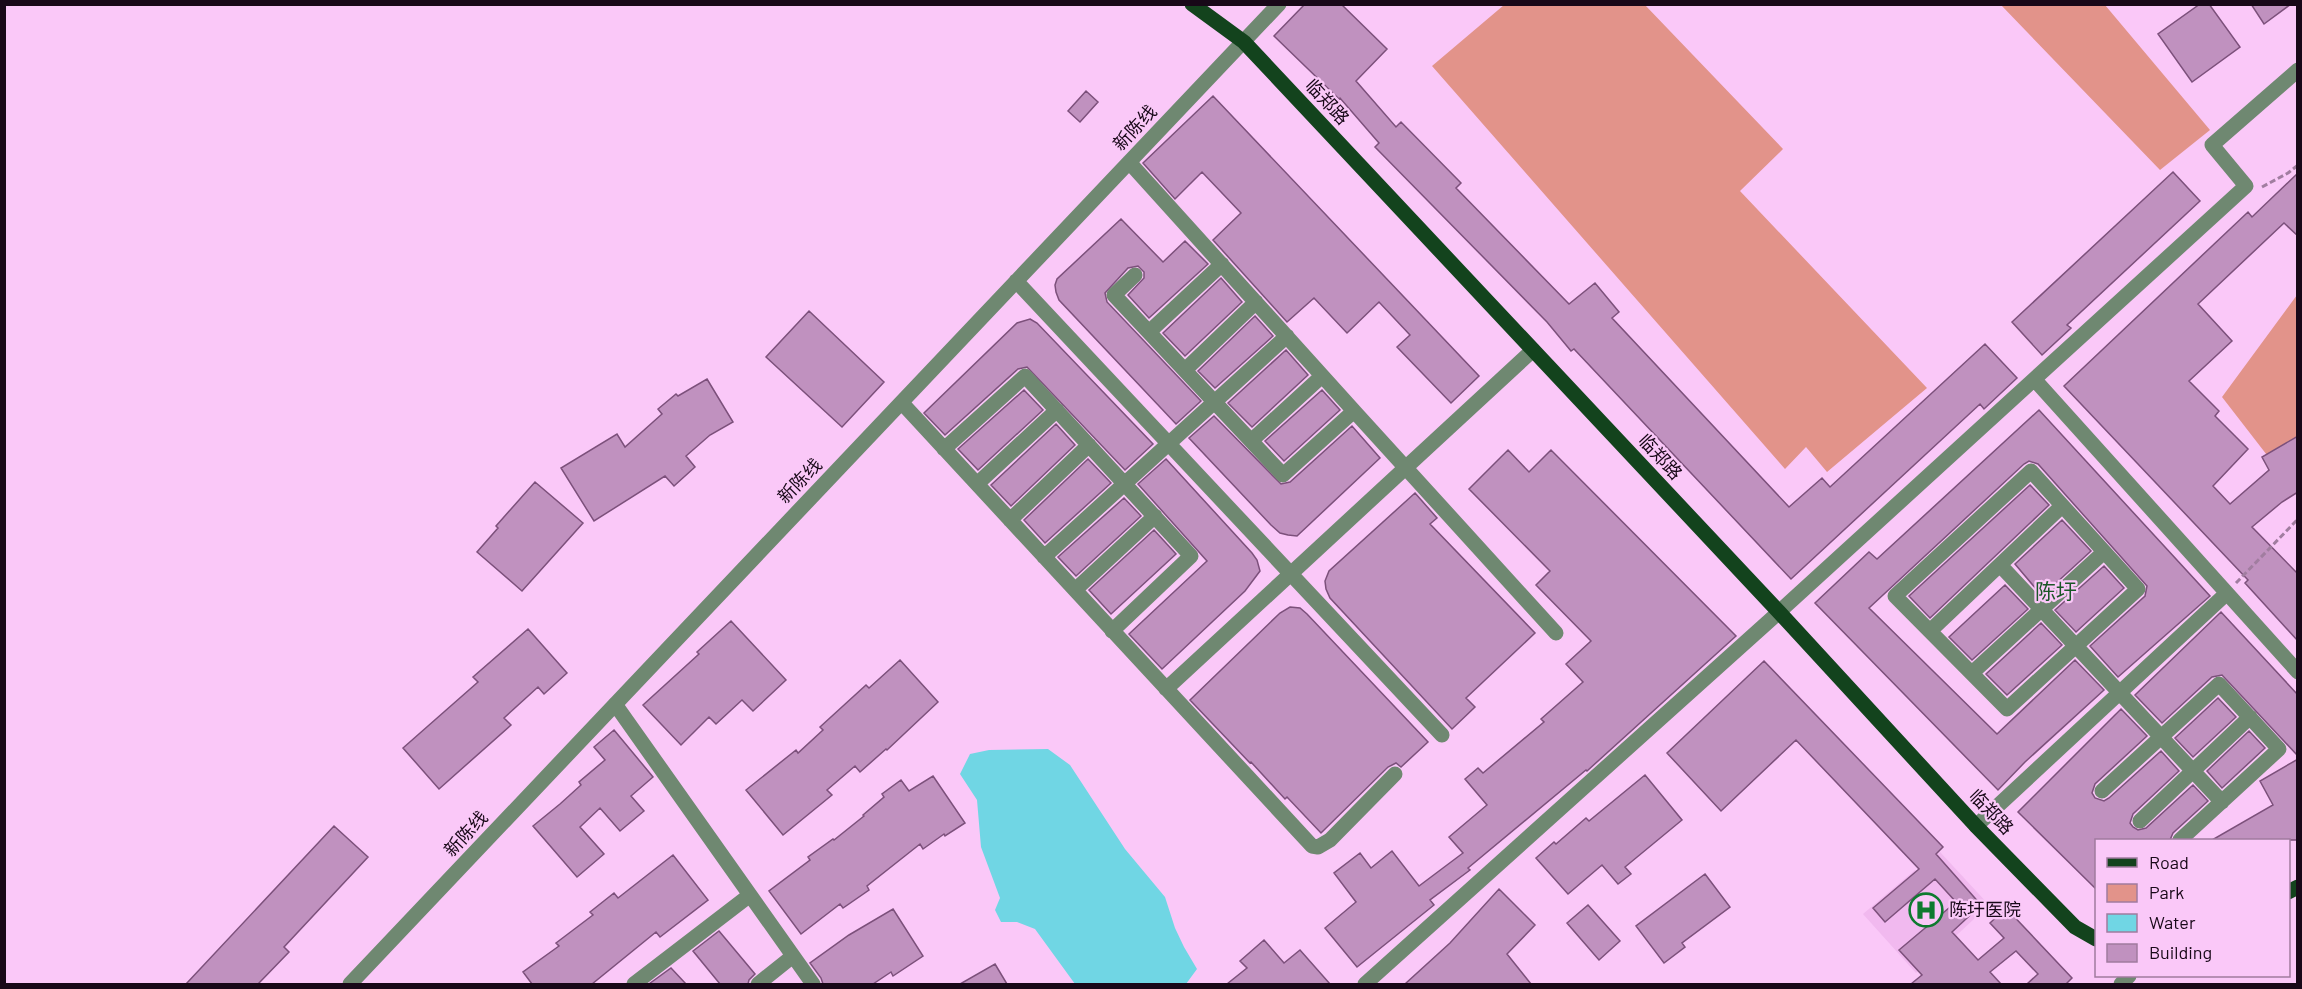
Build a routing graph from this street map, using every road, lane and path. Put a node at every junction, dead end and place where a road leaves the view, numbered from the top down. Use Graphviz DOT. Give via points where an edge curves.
graph roads {
  1 [pos="1191,4"];
  2 [pos="1279,4"];
  3 [pos="1244,42"];
  4 [pos="2298,70"];
  5 [pos="1129,162"];
  6 [pos="2298,165"];
  7 [pos="2246,186"];
  8 [pos="1221,264"];
  9 [pos="1135,275"];
  10 [pos="1016,281"];
  11 [pos="1256,302"];
  12 [pos="1149,332"];
  13 [pos="1287,336"];
  14 [pos="1533,351"];
  15 [pos="1185,370"];
  16 [pos="1322,376"];
  17 [pos="2036,380"];
  18 [pos="902,402"];
  19 [pos="1214,402"];
  20 [pos="1057,410"];
  21 [pos="1354,411"];
  22 [pos="1251,441"];
  23 [pos="1169,443"];
  24 [pos="1089,445"];
  25 [pos="945,449"];
  26 [pos="1406,468"];
  27 [pos="1125,483"];
  28 [pos="977,484"];
  29 [pos="2062,506"];
  30 [pos="1155,516"];
  31 [pos="2298,519"];
  32 [pos="1010,520"];
  33 [pos="2104,552"];
  34 [pos="1044,557"];
  35 [pos="2000,565"];
  36 [pos="1291,573"];
  37 [pos="1075,590"];
  38 [pos="2227,593"];
  39 [pos="2042,609"];
  40 [pos="1779,612"];
  41 [pos="1112,631"];
  42 [pos="1930,631"];
  43 [pos="1556,633"];
  44 [pos="2076,646"];
  45 [pos="2298,672"];
  46 [pos="1972,674"];
  47 [pos="1166,689"];
  48 [pos="2120,693"];
  49 [pos="615,704"];
  50 [pos="2250,717"];
  51 [pos="1442,735"];
  52 [pos="2161,737"];
  53 [pos="2193,771"];
  54 [pos="1395,774"];
  55 [pos="2102,791"];
  56 [pos="2222,802"];
  57 [pos="2140,821"];
  58 [pos="1976,826"];
  59 [pos="2181,839"];
  60 [pos="750,895"];
  61 [pos="2095,938"];
  62 [pos="793,956"];
  63 [pos="350,984"];
  64 [pos="634,984"];
  65 [pos="758,984"];
  66 [pos="813,984"];
  67 [pos="1365,984"];
  1 -- 3 [label="main road, 临郑路"];
  2 -- 3 [label="street, 新陈线"];
  3 -- 5 [label="street, 新陈线"];
  3 -- 14 [label="main road, 临郑路"];
  4 -- 7 [label="street" via="2212,145"];
  5 -- 8 [label="street"];
  5 -- 10 [label="street, 新陈线"];
  6 -- 7 [label="path" via="2260,188"];
  7 -- 17 [label="street"];
  8 -- 11 [label="street"];
  8 -- 12 [label="street"];
  9 -- 12 [label="street" via="1114,295"];
  10 -- 18 [label="street, 新陈线"];
  10 -- 23 [label="street"];
  11 -- 13 [label="street"];
  11 -- 15 [label="street"];
  12 -- 15 [label="street"];
  13 -- 16 [label="street"];
  13 -- 19 [label="street"];
  14 -- 26 [label="street"];
  14 -- 40 [label="main road, 临郑路"];
  15 -- 19 [label="street"];
  16 -- 21 [label="street"];
  16 -- 22 [label="street"];
  17 -- 38 [label="street"];
  17 -- 40 [label="street"];
  18 -- 25 [label="street"];
  18 -- 49 [label="street, 新陈线"];
  19 -- 22 [label="street"];
  19 -- 23 [label="street"];
  20 -- 24 [label="street"];
  20 -- 25 [label="street" via="1025,376"];
  20 -- 28 [label="street"];
  21 -- 22 [label="street" via="1283,475"];
  21 -- 26 [label="street"];
  23 -- 27 [label="street"];
  23 -- 36 [label="street"];
  24 -- 27 [label="street"];
  24 -- 32 [label="street"];
  25 -- 28 [label="street"];
  26 -- 36 [label="street"];
  26 -- 43 [label="street"];
  27 -- 30 [label="street"];
  27 -- 34 [label="street"];
  28 -- 32 [label="street"];
  29 -- 33 [label="street"];
  29 -- 35 [label="street"];
  29 -- 42 [label="street" via="2031,471 1895,596"];
  30 -- 37 [label="street"];
  30 -- 41 [label="street" via="1191,556"];
  31 -- 38 [label="path"];
  32 -- 34 [label="street"];
  33 -- 39 [label="street"];
  33 -- 44 [label="street" via="2138,589"];
  34 -- 37 [label="street"];
  35 -- 39 [label="street"];
  35 -- 42 [label="street"];
  36 -- 47 [label="street"];
  36 -- 51 [label="street"];
  37 -- 41 [label="street"];
  38 -- 45 [label="street"];
  38 -- 48 [label="street"];
  39 -- 44 [label="street"];
  39 -- 46 [label="street"];
  40 -- 58 [label="main road, 临郑路"];
  40 -- 67 [label="street"];
  41 -- 47 [label="street"];
  42 -- 46 [label="street"];
  44 -- 46 [label="street" via="2007,710"];
  44 -- 48 [label="street"];
  47 -- 54 [label="street" via="1312,846 1330,840"];
  48 -- 52 [label="street"];
  48 -- 58 [label="street"];
  49 -- 60 [label="street"];
  49 -- 63 [label="street, 新陈线"];
  50 -- 52 [label="street" via="2219,684"];
  50 -- 53 [label="street"];
  50 -- 56 [label="street" via="2279,749"];
  52 -- 53 [label="street"];
  52 -- 55 [label="street"];
  53 -- 56 [label="street"];
  53 -- 57 [label="street"];
  56 -- 59 [label="street"];
  58 -- 61 [label="main road, 临郑路" via="2075,927"];
  60 -- 62 [label="street"];
  60 -- 64 [label="street"];
  62 -- 65 [label="street"];
  62 -- 66 [label="street"];
}
